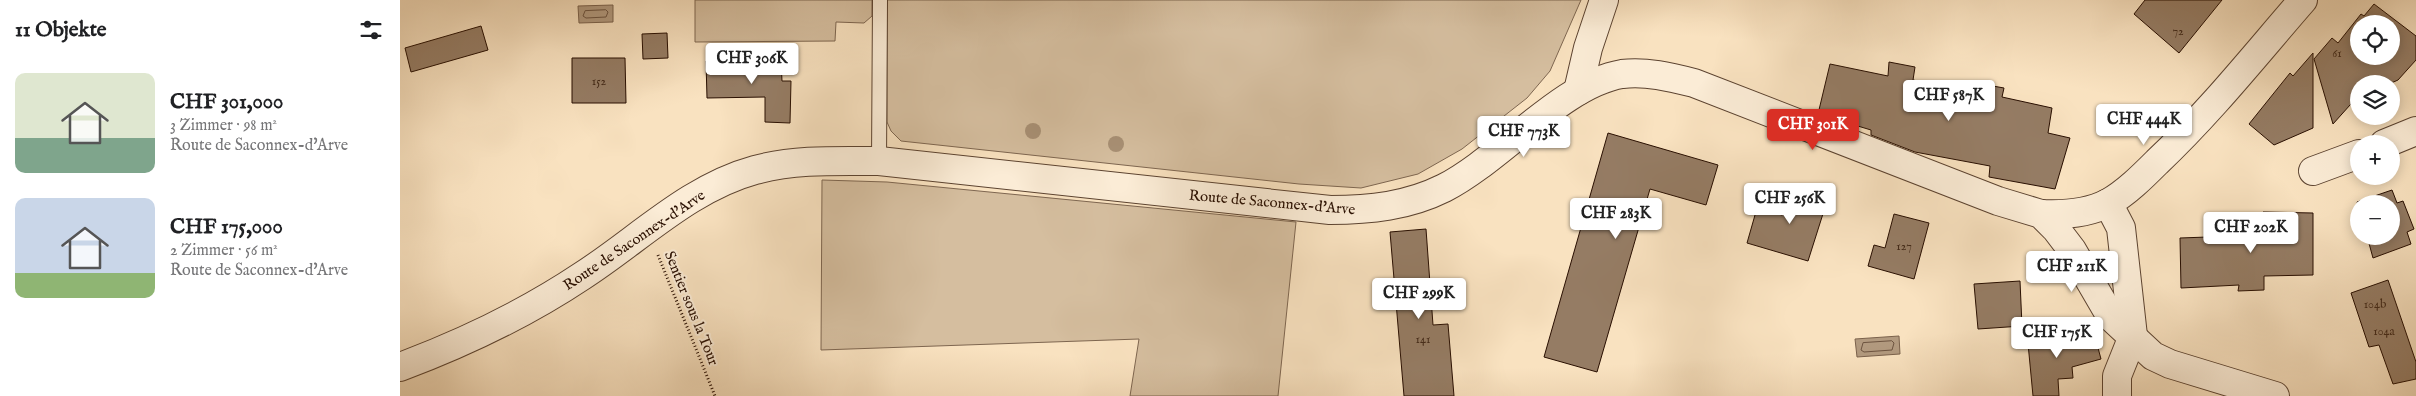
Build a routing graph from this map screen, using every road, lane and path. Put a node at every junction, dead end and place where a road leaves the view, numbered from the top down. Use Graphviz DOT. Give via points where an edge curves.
graph roads {
  1 [pos="880,0"];
  2 [pos="1604,0"];
  3 [pos="2303,0"];
  4 [pos="1578,90"];
  5 [pos="2416,131"];
  6 [pos="2400,138"];
  7 [pos="2350,158"];
  8 [pos="879,161"];
  9 [pos="2313,172"];
  10 [pos="2108,203"];
  11 [pos="2041,214"];
  12 [pos="648,229"];
  13 [pos="2133,336"];
  14 [pos="400,367"];
  15 [pos="715,396"];
  16 [pos="2117,396"];
  17 [pos="2275,396"];
  1 -- 8 [label="lane"];
  2 -- 4 [label="street"];
  3 -- 10 [label="street" via="2172,147"];
  4 -- 8 [label="street, Route de Saconnex-d'Arve" via="1480,166 1445,187 1406,202 1362,210 1330,210"];
  4 -- 11 [label="street, Route de Saconnex-d'Arve" via="1609,78 1638,73 1694,83 1998,201"];
  5 -- 6 [label="street"];
  7 -- 9 [label="street"];
  8 -- 12 [label="street, Route de Saconnex-d'Arve" via="807,162 755,170 707,190"];
  10 -- 11 [label="street" via="2079,212"];
  10 -- 13 [label="street" via="2121,228"];
  11 -- 13 [label="street" via="2068,245 2111,317"];
  12 -- 14 [label="street, Route de Saconnex-d'Arve" via="580,278 502,323 446,350"];
  12 -- 15 [label="path, Sentier sous la Tour"];
  13 -- 16 [label="street" via="2117,376"];
  13 -- 17 [label="street" via="2142,347 2170,364"];
}
